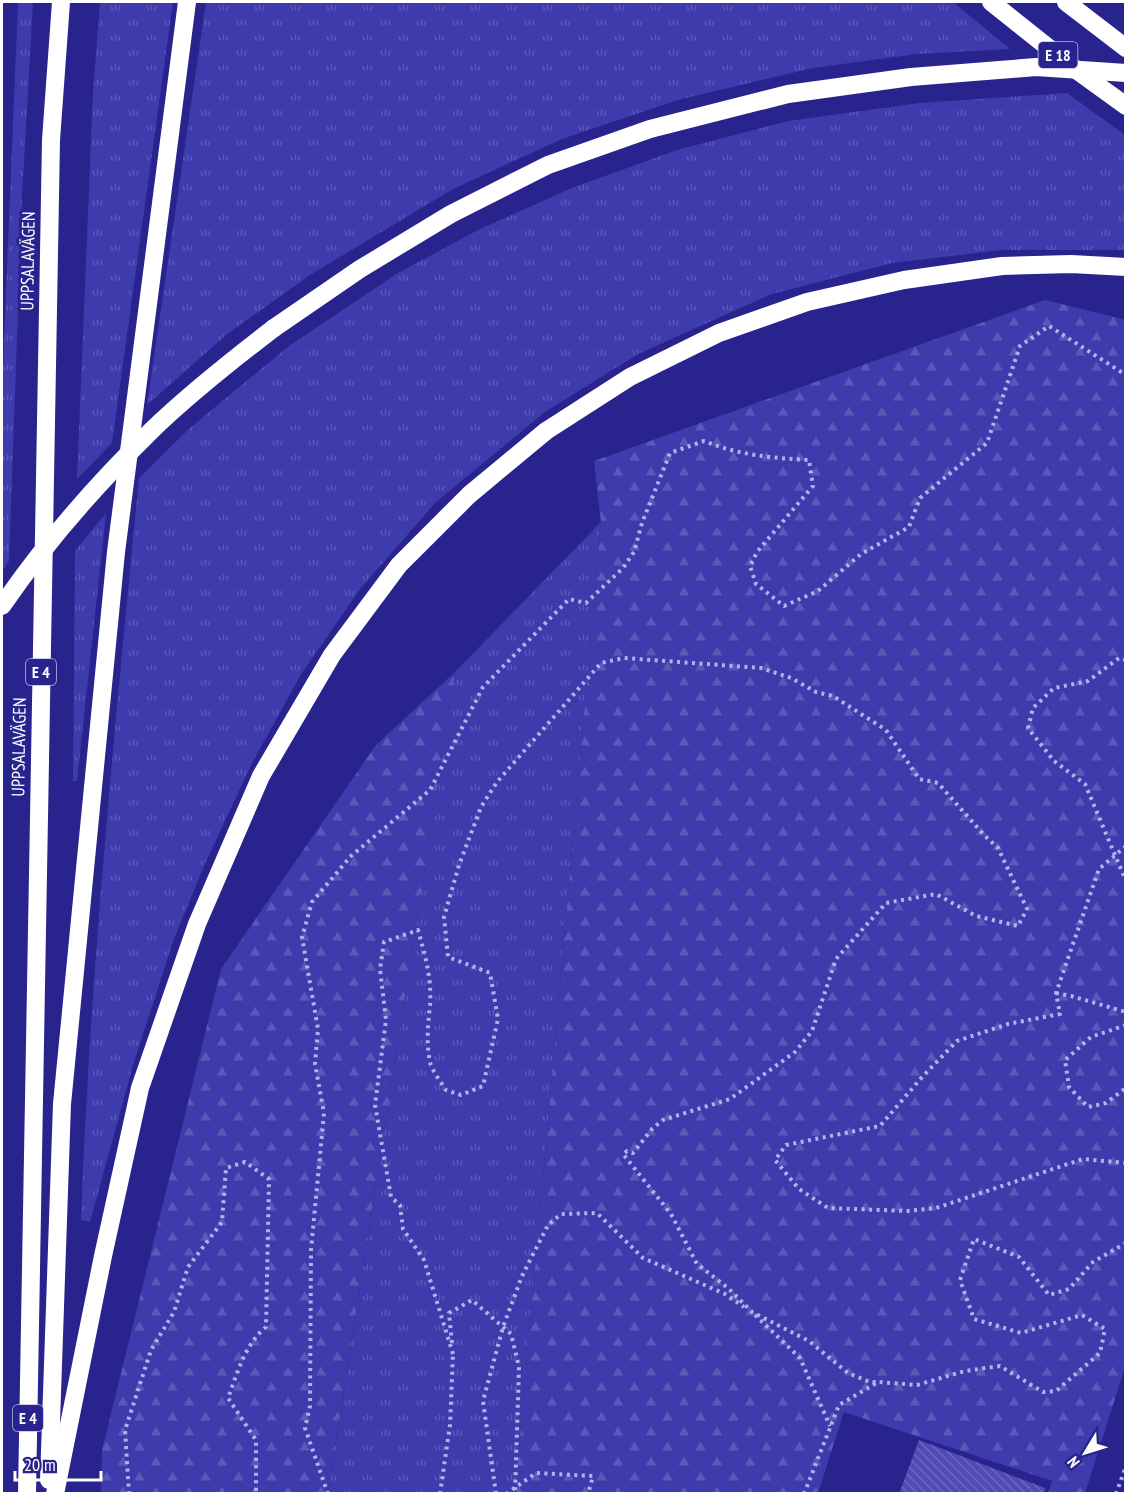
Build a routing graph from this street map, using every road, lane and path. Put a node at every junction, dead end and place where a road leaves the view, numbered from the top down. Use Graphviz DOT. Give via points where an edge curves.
graph roads {
  1 [pos="60,2"];
  2 [pos="187,2"];
  3 [pos="991,2"];
  4 [pos="1066,2"];
  5 [pos="1125,48"];
  6 [pos="1125,73"];
  7 [pos="1125,106"];
  8 [pos="1125,267"];
  9 [pos="1125,375"];
  10 [pos="2,606"];
  11 [pos="1125,660"];
  12 [pos="1125,846"];
  13 [pos="1115,855"];
  14 [pos="1125,881"];
  15 [pos="1056,993"];
  16 [pos="1125,1012"];
  17 [pos="1125,1025"];
  18 [pos="1125,1088"];
  19 [pos="1125,1163"];
  20 [pos="1125,1243"];
  21 [pos="752,1312"];
  22 [pos="504,1327"];
  23 [pos="453,1354"];
  24 [pos="878,1383"];
  25 [pos="830,1426"];
  26 [pos="1125,1466"];
  27 [pos="517,1486"];
  28 [pos="27,1494"];
  29 [pos="48,1494"];
  30 [pos="55,1494"];
  31 [pos="129,1494"];
  32 [pos="256,1494"];
  33 [pos="328,1494"];
  34 [pos="440,1494"];
  35 [pos="496,1494"];
  36 [pos="506,1494"];
  37 [pos="515,1494"];
  38 [pos="588,1494"];
  39 [pos="804,1494"];
  40 [pos="1116,1494"];
  1 -- 28 [label="highway, UPPSALAVÄGEN / E 4" via="51,140"];
  2 -- 29 [label="highway" via="116,552 63,1092"];
  3 -- 7 [label="highway, E 18, bridge"];
  4 -- 5 [label="highway, E 18"];
  6 -- 10 [label="highway, bridge" via="1036,67 911,77 788,94 650,129 548,165 451,214 360,269 212,376 151,431 88,497"];
  8 -- 30 [label="highway" via="1002,266 904,280 807,302 719,333 630,377 546,431 469,495 399,565 332,656 261,776 197,924 140,1088"];
  9 -- 33 [label="path" via="1049,326 1020,346 987,444 920,498 909,526 861,554 818,591 784,606 756,584 750,566 757,552 813,486 809,460 759,457 704,441 670,453 634,552 623,568 586,603 569,599 483,687 430,790 351,856 312,902 302,937 318,1029 315,1064 324,1113 311,1250 310,1406 305,1428"];
  11 -- 13 [label="path" via="1119,658 1088,681 1054,688 1033,708 1028,728 1054,761 1085,784"];
  12 -- 13 [label="path"];
  13 -- 14 [label="path"];
  13 -- 15 [label="path" via="1099,869"];
  15 -- 16 [label="path"];
  15 -- 19 [label="path" via="1060,1014 1008,1024 957,1041 880,1126 786,1145 775,1160 799,1189 828,1208 908,1211 936,1208 1083,1160"];
  17 -- 18 [label="path" via="1091,1037 1065,1060 1069,1087 1088,1107 1106,1103"];
  20 -- 24 [label="path" via="1093,1262 1069,1289 1049,1295 1019,1257 974,1239 960,1280 974,1319 1021,1333 1082,1315 1105,1329 1100,1353 1056,1391 1043,1392 1000,1366 917,1384"];
  21 -- 22 [label="path" via="725,1294 643,1258 597,1213 561,1214 548,1225 522,1276"];
  21 -- 23 [label="path" via="697,1264 670,1214 623,1154 633,1153 663,1120 730,1099 795,1052 812,1031 836,959 886,903 936,894 976,916 1018,926 1027,909 998,848 938,783 919,779 886,730 848,705 761,668 624,658 601,663 497,782 481,807 459,866 444,917 448,957 490,973 498,1019 483,1086 461,1095 446,1090 430,1064 428,963 418,930 384,942 380,969 386,1020 375,1105 391,1197 400,1205 403,1229 424,1260"];
  21 -- 24 [label="path" via="809,1341 848,1374"];
  21 -- 25 [label="path" via="800,1358"];
  22 -- 23 [label="path" via="472,1300 449,1313"];
  22 -- 27 [label="path" via="511,1334 519,1367"];
  22 -- 35 [label="path" via="483,1401"];
  23 -- 34 [label="path" via="450,1425"];
  24 -- 25 [label="path" via="839,1405"];
  25 -- 39 [label="path"];
  26 -- 40 [label="path"];
  27 -- 36 [label="path"];
  27 -- 37 [label="path"];
  27 -- 38 [label="path" via="536,1473 593,1476"];
  31 -- 32 [label="path" via="125,1430 151,1350 174,1312 188,1267 222,1222 226,1168 245,1162 269,1179 266,1327 257,1334 228,1398 256,1440"];
}
